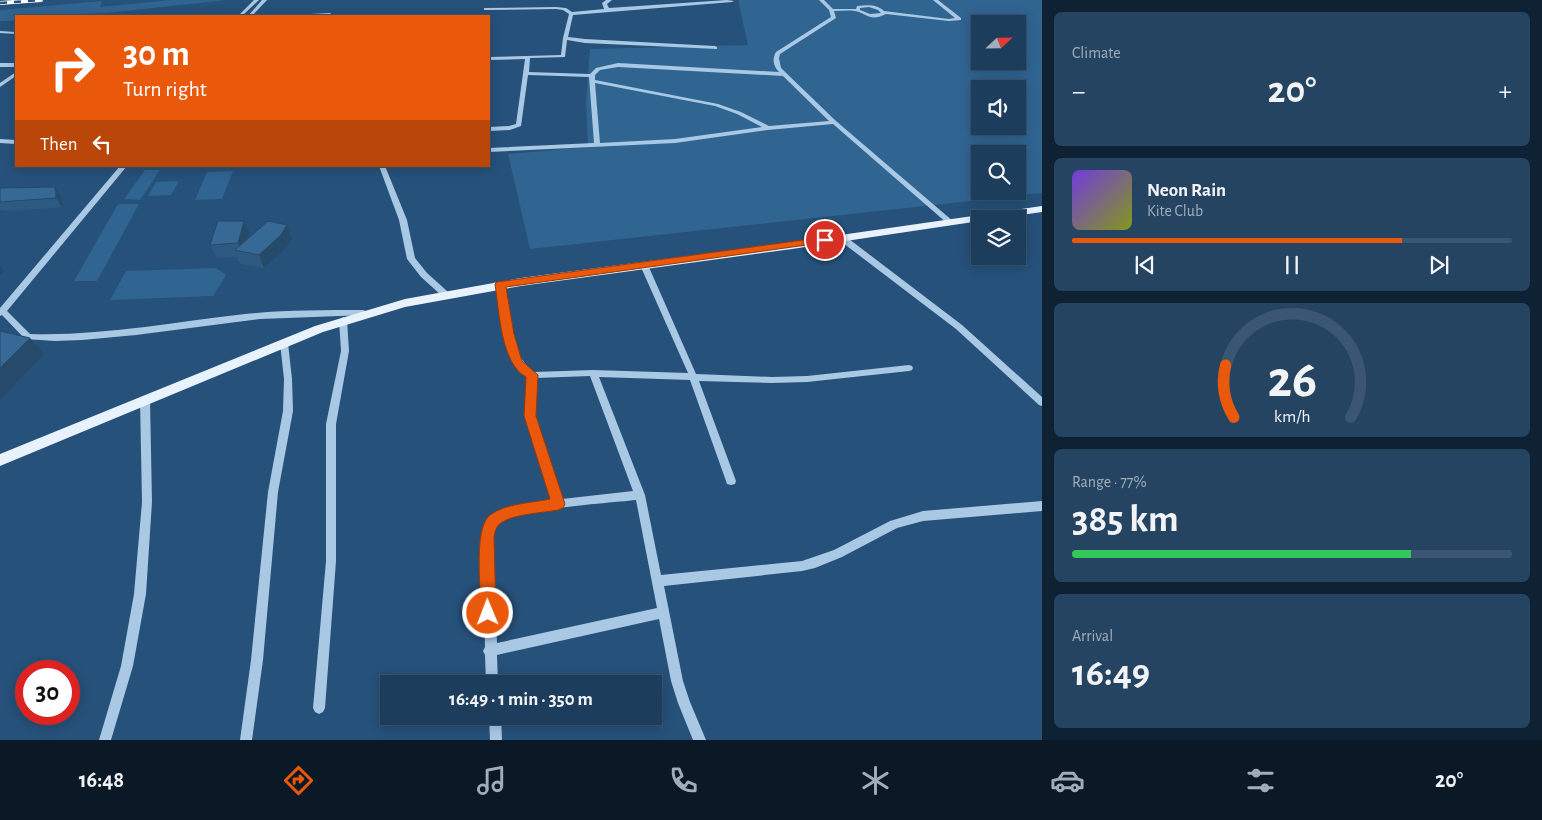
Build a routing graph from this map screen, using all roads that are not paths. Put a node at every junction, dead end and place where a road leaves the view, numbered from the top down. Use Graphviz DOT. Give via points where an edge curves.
graph roads {
  1 [pos="258,0"];
  2 [pos="265,0"];
  3 [pos="610,0"];
  4 [pos="732,0"];
  5 [pos="821,0"];
  6 [pos="935,0"];
  7 [pos="486,9"];
  8 [pos="607,10"];
  9 [pos="832,10"];
  10 [pos="857,10"];
  11 [pos="884,12"];
  12 [pos="571,14"];
  13 [pos="241,15"];
  14 [pos="246,15"];
  15 [pos="251,15"];
  16 [pos="308,15"];
  17 [pos="331,15"];
  18 [pos="0,32"];
  19 [pos="15,33"];
  20 [pos="566,38"];
  21 [pos="715,48"];
  22 [pos="528,57"];
  23 [pos="490,58"];
  24 [pos="0,65"];
  25 [pos="15,65"];
  26 [pos="526,73"];
  27 [pos="783,74"];
  28 [pos="15,75"];
  29 [pos="593,78"];
  30 [pos="0,85"];
  31 [pos="834,122"];
  32 [pos="768,128"];
  33 [pos="490,129"];
  34 [pos="0,141"];
  35 [pos="15,142"];
  36 [pos="597,144"];
  37 [pos="490,150"];
  38 [pos="123,167"];
  39 [pos="382,167"];
  40 [pos="1042,209"];
  41 [pos="950,222"];
  42 [pos="842,238"];
  43 [pos="644,265"];
  44 [pos="500,284"];
  45 [pos="444,293"];
  46 [pos="1,312"];
  47 [pos="363,313"];
  48 [pos="343,320"];
  49 [pos="9,336"];
  50 [pos="28,337"];
  51 [pos="284,343"];
  52 [pos="909,368"];
  53 [pos="593,373"];
  54 [pos="532,375"];
  55 [pos="694,378"];
  56 [pos="145,400"];
  57 [pos="1042,402"];
  58 [pos="0,460"];
  59 [pos="731,480"];
  60 [pos="640,495"];
  61 [pos="558,504"];
  62 [pos="1042,506"];
  63 [pos="658,581"];
  64 [pos="664,612"];
  65 [pos="489,651"];
  66 [pos="491,675"];
  67 [pos="319,708"];
  68 [pos="495,725"];
  69 [pos="104,740"];
  70 [pos="246,740"];
  71 [pos="496,740"];
  72 [pos="700,740"];
  1 -- 13 [label="street"];
  1 -- 14 [label="street"];
  2 -- 15 [label="street"];
  3 -- 8 [label="street" via="604,3"];
  4 -- 8 [label="street"];
  5 -- 9 [label="street"];
  6 -- 11 [label="street" via="959,19"];
  7 -- 12 [label="street" via="556,8"];
  8 -- 12 [label="street"];
  9 -- 10 [label="street"];
  9 -- 27 [label="street" via="831,20 778,53 777,63"];
  10 -- 11 [label="street" via="872,16"];
  10 -- 11 [label="street" via="869,6"];
  12 -- 20 [label="street"];
  16 -- 17 [label="street"];
  18 -- 19 [label="street"];
  20 -- 21 [label="street"];
  20 -- 22 [label="street" via="563,56"];
  22 -- 23 [label="street"];
  22 -- 26 [label="street"];
  24 -- 25 [label="street"];
  26 -- 29 [label="street"];
  26 -- 33 [label="street" via="518,125"];
  27 -- 29 [label="street" via="618,65 598,69"];
  27 -- 31 [label="street"];
  28 -- 30 [label="street"];
  29 -- 32 [label="street" via="716,106 739,113"];
  29 -- 36 [label="street"];
  31 -- 32 [label="street"];
  31 -- 41 [label="street"];
  32 -- 36 [label="street" via="675,142"];
  34 -- 35 [label="street"];
  36 -- 37 [label="street"];
  38 -- 46 [label="street"];
  39 -- 45 [label="street" via="403,220 411,259"];
  40 -- 41 [label="main road"];
  41 -- 42 [label="main road"];
  42 -- 43 [label="main road"];
  42 -- 57 [label="street" via="959,327"];
  43 -- 44 [label="main road"];
  43 -- 55 [label="street"];
  44 -- 45 [label="main road"];
  44 -- 54 [label="street" via="508,334 517,362"];
  45 -- 47 [label="main road"];
  46 -- 50 [label="street"];
  47 -- 48 [label="main road"];
  47 -- 50 [label="street" via="245,317 88,337"];
  48 -- 51 [label="main road"];
  48 -- 67 [label="street" via="345,351 331,424 331,561"];
  49 -- 50 [label="street"];
  51 -- 56 [label="main road"];
  51 -- 70 [label="street" via="288,411 273,492"];
  52 -- 55 [label="street" via="808,379"];
  53 -- 54 [label="street"];
  53 -- 55 [label="street"];
  53 -- 60 [label="street"];
  54 -- 61 [label="street" via="530,416"];
  55 -- 59 [label="street"];
  56 -- 58 [label="main road"];
  56 -- 69 [label="street" via="147,502 140,594 127,666"];
  60 -- 61 [label="street"];
  60 -- 63 [label="street"];
  61 -- 65 [label="street" via="510,512 491,524 487,537"];
  62 -- 63 [label="street" via="928,515 909,519 874,534 821,562"];
  63 -- 64 [label="street"];
  64 -- 65 [label="street"];
  64 -- 72 [label="street" via="684,704"];
  65 -- 66 [label="street"];
  68 -- 71 [label="street"];
}
